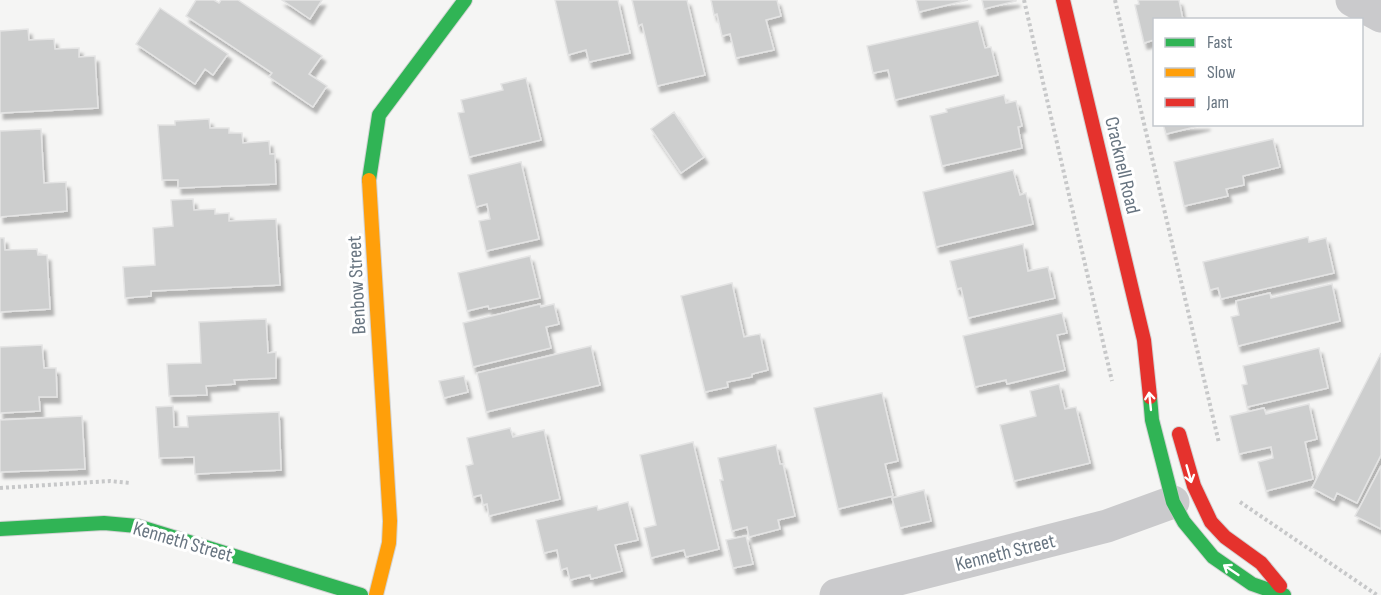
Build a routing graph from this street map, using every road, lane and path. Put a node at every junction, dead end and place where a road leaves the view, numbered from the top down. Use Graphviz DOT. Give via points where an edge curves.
graph roads {
  1 [pos="465,0"];
  2 [pos="1024,0"];
  3 [pos="1063,0"];
  4 [pos="1115,0"];
  5 [pos="1352,0"];
  6 [pos="1381,16"];
  7 [pos="1144,340"];
  8 [pos="1161,381"];
  9 [pos="1114,392"];
  10 [pos="1177,423"];
  11 [pos="1221,450"];
  12 [pos="130,483"];
  13 [pos="0,488"];
  14 [pos="1232,496"];
  15 [pos="1173,502"];
  16 [pos="0,529"];
  17 [pos="361,595"];
  18 [pos="376,595"];
  19 [pos="836,595"];
  20 [pos="1286,595"];
  21 [pos="1377,595"];
  1 -- 18 [label="street, Benbow Street" via="379,115 369,176 390,521 389,543"];
  2 -- 9 [label="path"];
  3 -- 7 [label="street, Cracknell Road"];
  4 -- 11 [label="path"];
  5 -- 6 [label="street"];
  7 -- 8 [label="street, Cracknell Road"];
  15 -- 7 [label="street, Cracknell Road, one-way" via="1152,420"];
  10 -- 20 [label="street, Cracknell Road, one-way" via="1193,486 1209,518 1232,543 1260,562"];
  12 -- 13 [label="path"];
  14 -- 21 [label="path"];
  15 -- 19 [label="street, Kenneth Street" via="1107,526"];
  20 -- 15 [label="street, Cracknell Road, one-way" via="1252,584 1220,562 1191,532"];
  16 -- 17 [label="street, Kenneth Street" via="104,523 137,526"];
}
